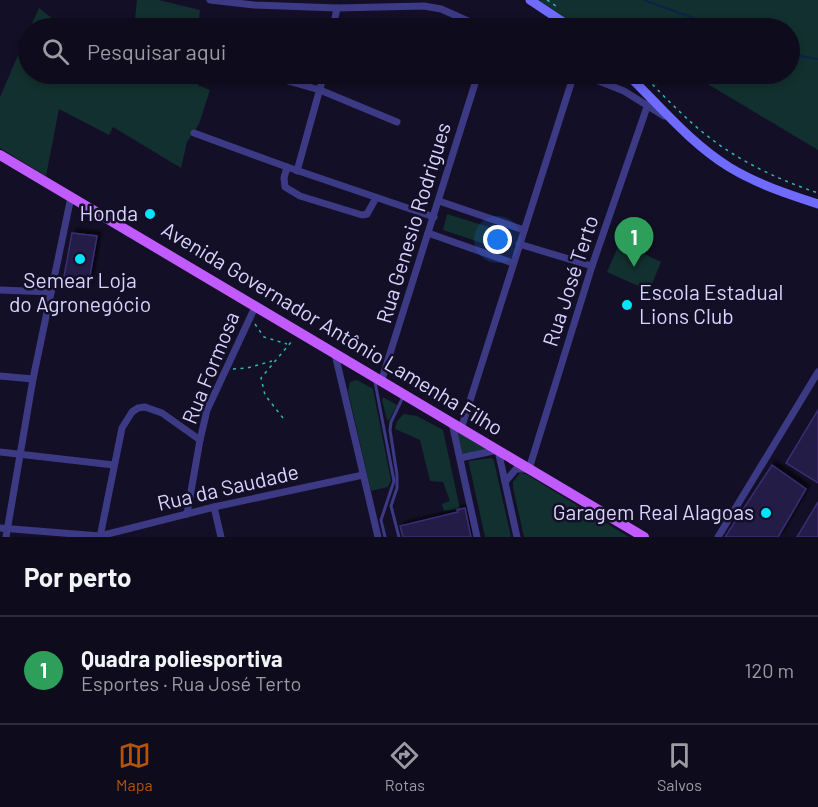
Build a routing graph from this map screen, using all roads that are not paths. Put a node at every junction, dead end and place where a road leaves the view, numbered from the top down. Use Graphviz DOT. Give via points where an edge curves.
graph roads {
  1 [pos="210,0"];
  2 [pos="530,0"];
  3 [pos="337,9"];
  4 [pos="335,18"];
  5 [pos="461,18"];
  6 [pos="558,18"];
  7 [pos="299,84"];
  8 [pos="322,84"];
  9 [pos="475,84"];
  10 [pos="571,84"];
  11 [pos="606,84"];
  12 [pos="637,84"];
  13 [pos="320,90"];
  14 [pos="648,104"];
  15 [pos="397,122"];
  16 [pos="194,133"];
  17 [pos="689,135"];
  18 [pos="0,155"];
  19 [pos="287,167"];
  20 [pos="297,171"];
  21 [pos="71,197"];
  22 [pos="376,198"];
  23 [pos="439,201"];
  24 [pos="818,204"];
  25 [pos="434,217"];
  26 [pos="524,230"];
  27 [pos="428,234"];
  28 [pos="519,244"];
  29 [pos="513,263"];
  30 [pos="592,266"];
  31 [pos="0,290"];
  32 [pos="51,292"];
  33 [pos="253,312"];
  34 [pos="335,354"];
  35 [pos="818,372"];
  36 [pos="0,376"];
  37 [pos="33,378"];
  38 [pos="378,380"];
  39 [pos="404,395"];
  40 [pos="456,426"];
  41 [pos="200,440"];
  42 [pos="498,450"];
  43 [pos="0,452"];
  44 [pos="22,454"];
  45 [pos="460,458"];
  46 [pos="114,465"];
  47 [pos="529,469"];
  48 [pos="363,474"];
  49 [pos="505,482"];
  50 [pos="214,507"];
  51 [pos="187,514"];
  52 [pos="4,528"];
  53 [pos="100,536"];
  54 [pos="6,537"];
  55 [pos="221,537"];
  56 [pos="378,537"];
  57 [pos="385,537"];
  58 [pos="399,537"];
  59 [pos="477,537"];
  60 [pos="517,537"];
  61 [pos="644,537"];
  62 [pos="718,537"];
  1 -- 3 [label="street"];
  2 -- 6 [label="main road"];
  3 -- 4 [label="street"];
  3 -- 5 [label="street" via="424,6"];
  7 -- 13 [label="street"];
  8 -- 13 [label="street"];
  9 -- 23 [label="street, Rua Genesio Rodrigues"];
  10 -- 26 [label="street"];
  11 -- 14 [label="street"];
  12 -- 17 [label="main road"];
  13 -- 15 [label="street"];
  13 -- 20 [label="street"];
  14 -- 17 [label="street"];
  14 -- 30 [label="street, Rua José Terto"];
  16 -- 19 [label="street"];
  17 -- 24 [label="main road" via="751,179"];
  18 -- 21 [label="main road, Avenida Governador Antônio Lamenha Filho"];
  19 -- 20 [label="street"];
  19 -- 22 [label="street" via="285,187 300,196 362,215 367,214"];
  20 -- 22 [label="street"];
  21 -- 32 [label="street"];
  21 -- 33 [label="main road, Avenida Governador Antônio Lamenha Filho"];
  22 -- 25 [label="street"];
  23 -- 25 [label="street, Rua Genesio Rodrigues"];
  23 -- 26 [label="street"];
  25 -- 27 [label="street, Rua Genesio Rodrigues"];
  26 -- 28 [label="street"];
  27 -- 29 [label="street"];
  27 -- 38 [label="street, Rua Genesio Rodrigues"];
  28 -- 29 [label="street"];
  28 -- 30 [label="street"];
  29 -- 40 [label="street"];
  30 -- 47 [label="street, Rua José Terto"];
  31 -- 32 [label="street"];
  32 -- 37 [label="street"];
  33 -- 34 [label="main road, Avenida Governador Antônio Lamenha Filho"];
  33 -- 41 [label="street, Rua Formosa" via="207,411"];
  34 -- 38 [label="main road, Avenida Governador Antônio Lamenha Filho"];
  34 -- 48 [label="street"];
  35 -- 62 [label="street"];
  36 -- 37 [label="street"];
  37 -- 44 [label="street"];
  38 -- 39 [label="main road, Avenida Governador Antônio Lamenha Filho"];
  38 -- 57 [label="lane" via="394,481 381,520"];
  39 -- 40 [label="main road, Avenida Governador Antônio Lamenha Filho"];
  39 -- 58 [label="lane" via="390,430 397,475 391,506"];
  40 -- 42 [label="main road, Avenida Governador Antônio Lamenha Filho"];
  40 -- 45 [label="street"];
  41 -- 46 [label="street" via="162,413 138,408 122,428"];
  41 -- 51 [label="street, Rua Formosa"];
  42 -- 45 [label="street"];
  42 -- 47 [label="main road, Avenida Governador Antônio Lamenha Filho"];
  42 -- 49 [label="street"];
  43 -- 44 [label="street"];
  44 -- 46 [label="street"];
  44 -- 52 [label="street"];
  45 -- 59 [label="street"];
  46 -- 53 [label="street"];
  47 -- 49 [label="street" via="516,469"];
  47 -- 61 [label="main road, Avenida Governador Antônio Lamenha Filho"];
  48 -- 50 [label="street, Rua da Saudade"];
  48 -- 56 [label="street"];
  49 -- 60 [label="street"];
  50 -- 51 [label="street, Rua da Saudade"];
  50 -- 55 [label="street"];
  51 -- 53 [label="street, Rua da Saudade"];
  52 -- 53 [label="street, Rua da Saudade"];
  52 -- 54 [label="street"];
}
